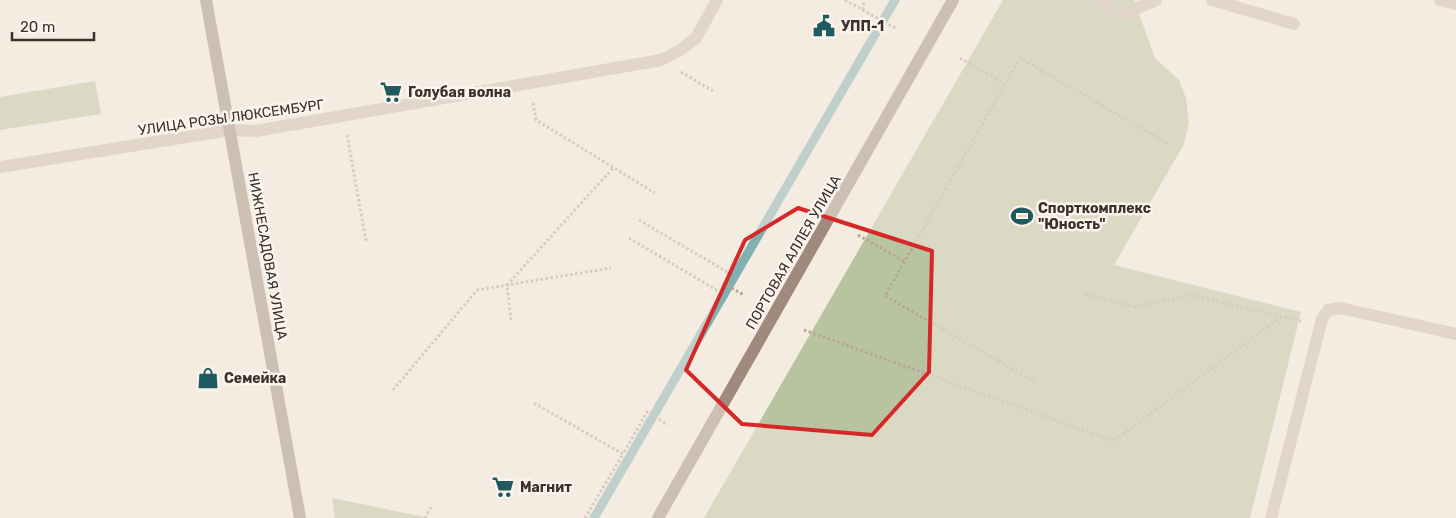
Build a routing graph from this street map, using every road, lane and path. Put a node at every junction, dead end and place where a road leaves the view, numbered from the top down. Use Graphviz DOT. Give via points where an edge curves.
graph roads {
  1 [pos="206,0"];
  2 [pos="717,0"];
  3 [pos="846,0"];
  4 [pos="864,0"];
  5 [pos="953,0"];
  6 [pos="1096,0"];
  7 [pos="1156,0"];
  8 [pos="1212,0"];
  9 [pos="1440,0"];
  10 [pos="1456,4"];
  11 [pos="863,10"];
  12 [pos="1294,24"];
  13 [pos="897,30"];
  14 [pos="960,58"];
  15 [pos="660,60"];
  16 [pos="1005,84"];
  17 [pos="714,91"];
  18 [pos="532,96"];
  19 [pos="230,130"];
  20 [pos="346,130"];
  21 [pos="1169,144"];
  22 [pos="0,167"];
  23 [pos="613,168"];
  24 [pos="655,193"];
  25 [pos="639,220"];
  26 [pos="858,235"];
  27 [pos="629,238"];
  28 [pos="366,240"];
  29 [pos="904,261"];
  30 [pos="611,268"];
  31 [pos="729,273"];
  32 [pos="723,282"];
  33 [pos="506,285"];
  34 [pos="718,291"];
  35 [pos="1085,294"];
  36 [pos="744,295"];
  37 [pos="1282,316"];
  38 [pos="511,320"];
  39 [pos="1322,322"];
  40 [pos="804,330"];
  41 [pos="1456,334"];
  42 [pos="1035,382"];
  43 [pos="393,390"];
  44 [pos="534,403"];
  45 [pos="668,425"];
  46 [pos="624,454"];
  47 [pos="431,507"];
  48 [pos="300,518"];
  49 [pos="425,518"];
  50 [pos="585,518"];
  51 [pos="658,518"];
  52 [pos="1271,518"];
  1 -- 19 [label="street, НИЖНЕСАДОВАЯ УЛИЦА"];
  2 -- 15 [label="street, УЛИЦА РОЗЫ ЛЮКСЕМБУРГ" via="696,38"];
  3 -- 11 [label="path"];
  4 -- 11 [label="path"];
  5 -- 51 [label="street, ПОРТОВАЯ АЛЛЕЯ УЛИЦА"];
  6 -- 7 [label="street" via="1122,15"];
  8 -- 12 [label="street"];
  9 -- 10 [label="street"];
  11 -- 13 [label="path"];
  14 -- 16 [label="path"];
  15 -- 17 [label="path"];
  15 -- 19 [label="street, УЛИЦА РОЗЫ ЛЮКСЕМБУРГ" via="256,131"];
  16 -- 21 [label="path" via="1020,58"];
  16 -- 29 [label="path"];
  18 -- 23 [label="path" via="536,120"];
  19 -- 22 [label="street, УЛИЦА РОЗЫ ЛЮКСЕМБУРГ"];
  19 -- 48 [label="street, НИЖНЕСАДОВАЯ УЛИЦА"];
  20 -- 28 [label="path"];
  23 -- 24 [label="path"];
  23 -- 33 [label="path"];
  25 -- 31 [label="path"];
  26 -- 29 [label="path"];
  27 -- 34 [label="path"];
  29 -- 42 [label="path" via="884,296"];
  30 -- 33 [label="path"];
  32 -- 36 [label="path"];
  33 -- 38 [label="path"];
  33 -- 43 [label="path" via="477,290"];
  35 -- 37 [label="path" via="1134,307 1191,295"];
  37 -- 39 [label="path"];
  37 -- 40 [label="path" via="1114,441"];
  39 -- 41 [label="street" via="1328,310 1340,308"];
  39 -- 52 [label="street"];
  44 -- 46 [label="path"];
  45 -- 46 [label="path" via="647,412"];
  46 -- 50 [label="path"];
  47 -- 49 [label="path"];
}
